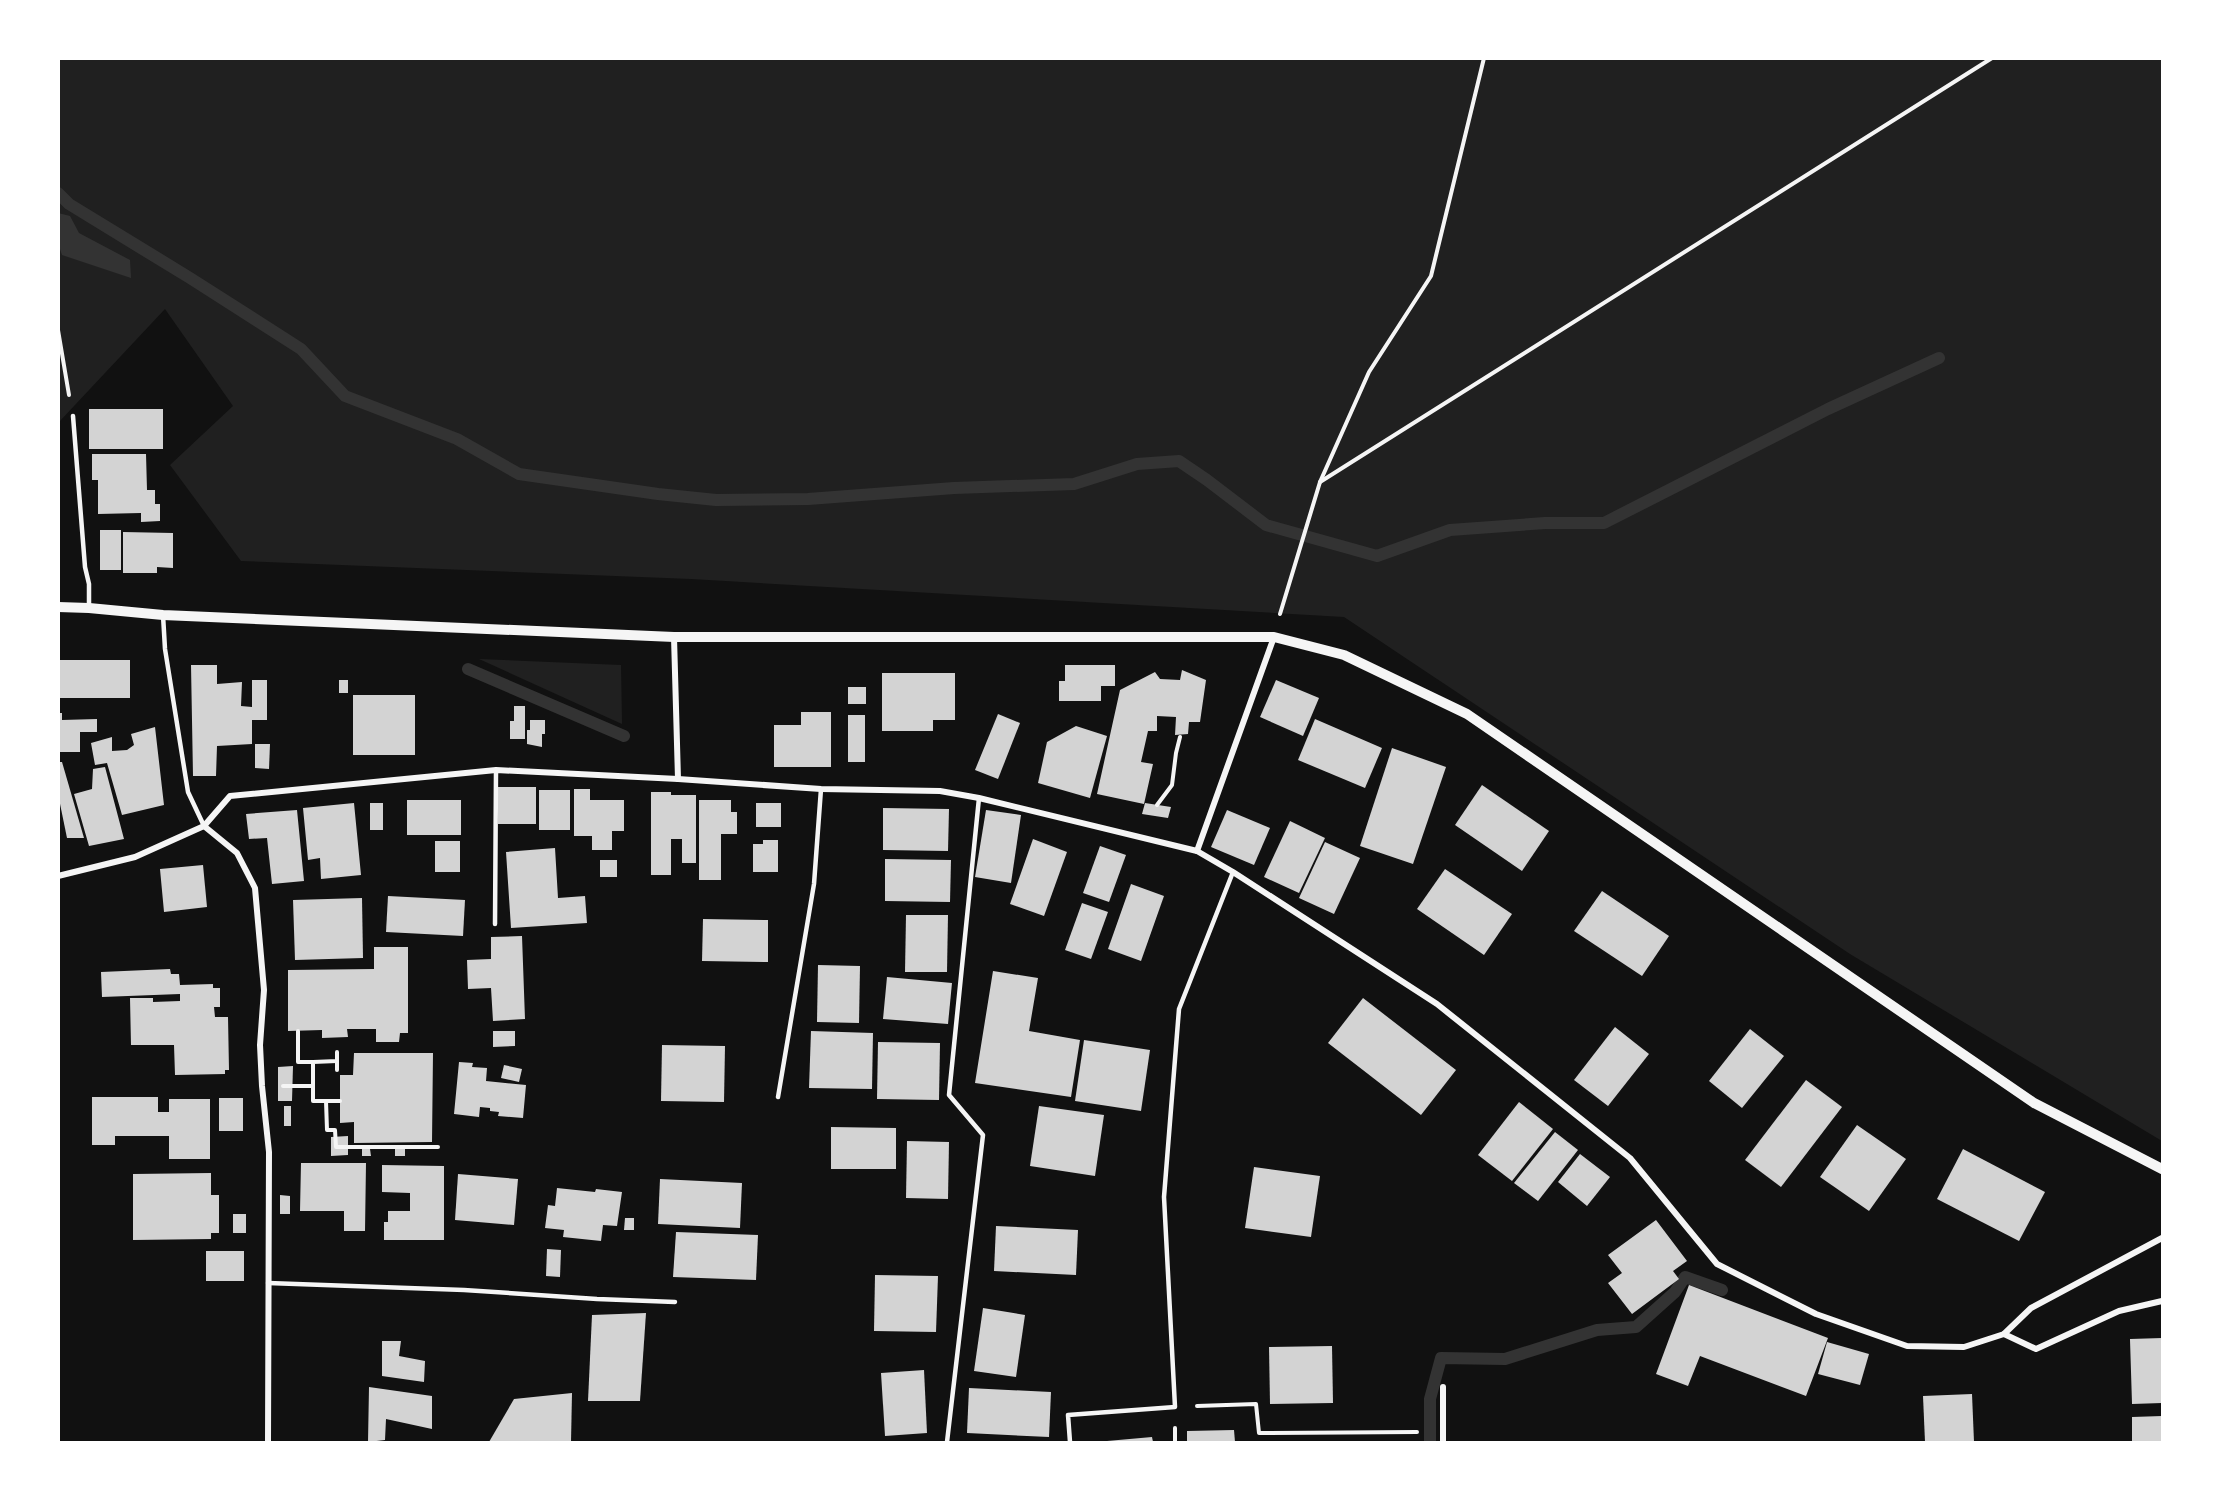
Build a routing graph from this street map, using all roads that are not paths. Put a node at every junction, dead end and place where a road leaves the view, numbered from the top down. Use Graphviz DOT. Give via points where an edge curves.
graph roads {
  1 [pos="73,416"];
  2 [pos="58,607"];
  3 [pos="89,608"];
  4 [pos="163,615"];
  5 [pos="674,637"];
  6 [pos="1274,637"];
  7 [pos="496,770"];
  8 [pos="678,779"];
  9 [pos="821,789"];
  10 [pos="979,798"];
  11 [pos="204,826"];
  12 [pos="1197,851"];
  13 [pos="1233,872"];
  14 [pos="58,876"];
  15 [pos="495,924"];
  16 [pos="778,1097"];
  17 [pos="2163,1169"];
  18 [pos="2163,1238"];
  19 [pos="268,1283"];
  20 [pos="2163,1301"];
  21 [pos="675,1302"];
  22 [pos="2004,1334"];
  23 [pos="1443,1387"];
  24 [pos="268,1443"];
  25 [pos="947,1443"];
  26 [pos="1070,1443"];
  27 [pos="1443,1443"];
  1 -- 3 [label="lane"];
  2 -- 3 [label="street"];
  3 -- 4 [label="street"];
  4 -- 5 [label="street"];
  4 -- 11 [label="lane" via="188,792"];
  5 -- 6 [label="street"];
  5 -- 8 [label="street"];
  6 -- 12 [label="street"];
  6 -- 17 [label="street" via="1344,654 1467,714 2034,1103"];
  7 -- 8 [label="street"];
  7 -- 11 [label="street" via="230,796"];
  7 -- 15 [label="lane"];
  8 -- 9 [label="street"];
  9 -- 10 [label="street" via="940,791"];
  9 -- 16 [label="lane" via="814,884"];
  10 -- 12 [label="street"];
  10 -- 25 [label="lane" via="949,1095 983,1135"];
  11 -- 14 [label="street" via="135,856"];
  11 -- 19 [label="street" via="237,853 255,888 264,990 260,1045 269,1152"];
  12 -- 13 [label="street"];
  13 -- 22 [label="street" via="1437,1004 1630,1158 1717,1264 1816,1314 1907,1346 1964,1347"];
  13 -- 26 [label="lane" via="1179,1009 1164,1197 1175,1407 1068,1415"];
  18 -- 22 [label="street" via="2031,1308"];
  19 -- 21 [label="lane"];
  19 -- 24 [label="street"];
  20 -- 22 [label="street" via="2119,1311 2036,1349"];
  23 -- 27 [label="street"];
}
